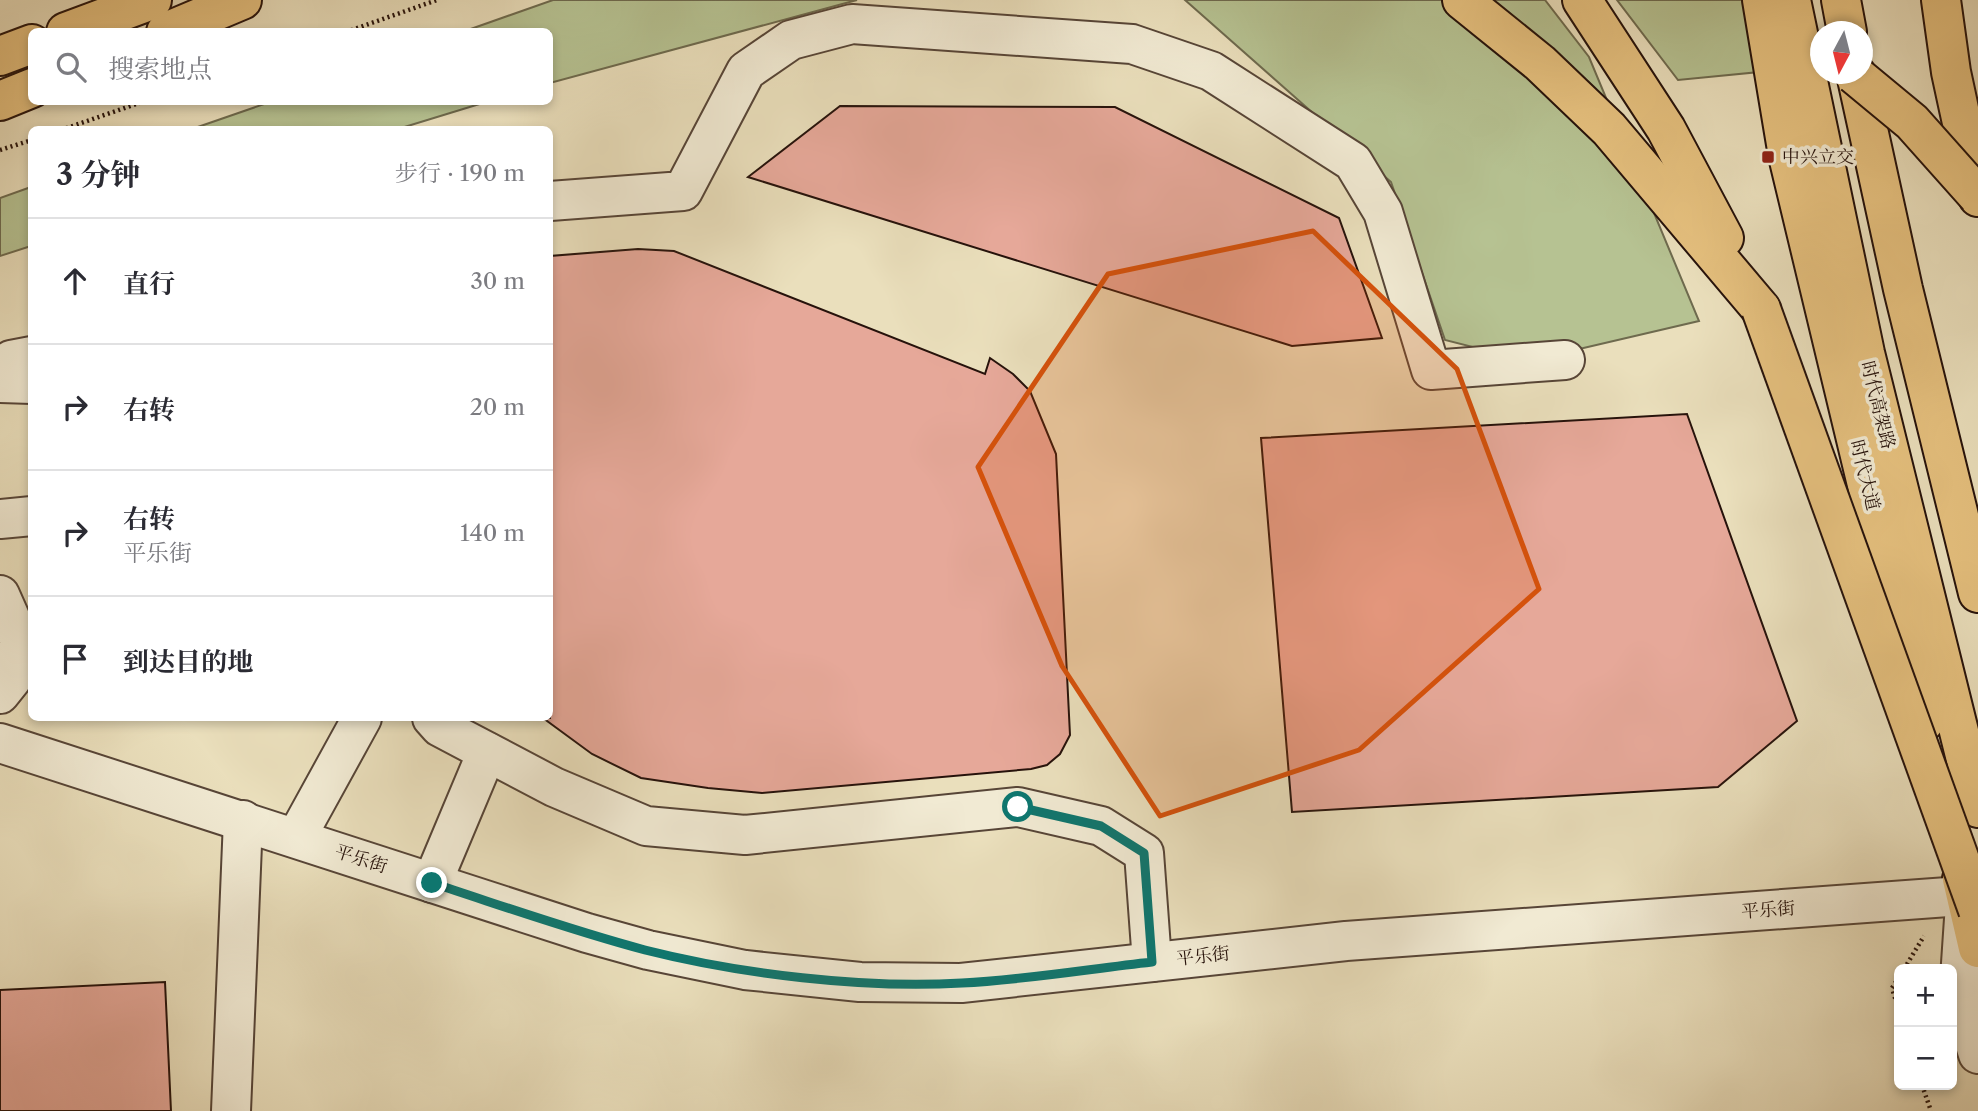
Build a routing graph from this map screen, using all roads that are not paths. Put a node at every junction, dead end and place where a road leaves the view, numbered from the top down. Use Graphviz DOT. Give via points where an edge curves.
graph roads {
  1 [pos="152,0"];
  2 [pos="242,0"];
  3 [pos="1462,0"];
  4 [pos="1582,0"];
  5 [pos="1763,0"];
  6 [pos="1791,0"];
  7 [pos="1841,0"];
  8 [pos="1941,0"];
  9 [pos="1845,21"];
  10 [pos="77,28"];
  11 [pos="176,28"];
  12 [pos="1810,37"];
  13 [pos="28,46"];
  14 [pos="0,56"];
  15 [pos="1857,84"];
  16 [pos="1867,84"];
  17 [pos="28,90"];
  18 [pos="0,101"];
  19 [pos="1978,197"];
  20 [pos="553,201"];
  21 [pos="1761,309"];
  22 [pos="28,357"];
  23 [pos="1565,360"];
  24 [pos="0,370"];
  25 [pos="0,383"];
  26 [pos="28,384"];
  27 [pos="28,516"];
  28 [pos="0,519"];
  29 [pos="1978,593"];
  30 [pos="0,595"];
  31 [pos="0,694"];
  32 [pos="360,721"];
  33 [pos="435,721"];
  34 [pos="0,743"];
  35 [pos="487,752"];
  36 [pos="1978,808"];
  37 [pos="243,820"];
  38 [pos="296,838"];
  39 [pos="432,883"];
  40 [pos="1974,899"];
  41 [pos="1978,948"];
  42 [pos="1152,962"];
  43 [pos="1978,1054"];
  44 [pos="231,1111"];
  1 -- 10 [label="main road"];
  2 -- 11 [label="main road"];
  3 -- 21 [label="main road" via="1540,63 1608,129"];
  4 -- 21 [label="main road" via="1666,129"];
  5 -- 12 [label="main road"];
  5 -- 40 [label="main road, 时代大道" via="1788,156"];
  6 -- 36 [label="main road, 时代高架路" via="1865,353"];
  7 -- 9 [label="main road"];
  8 -- 19 [label="main road"];
  13 -- 14 [label="main road"];
  15 -- 29 [label="main road"];
  16 -- 19 [label="main road, bridge" via="1912,122"];
  17 -- 18 [label="main road"];
  20 -- 23 [label="street" via="683,191 746,71 791,40 852,24 1132,44 1212,71 1353,162 1383,212 1431,370"];
  21 -- 40 [label="main road, bridge"];
  22 -- 24 [label="street" via="11,360"];
  25 -- 26 [label="street"];
  27 -- 28 [label="street"];
  30 -- 31 [label="street" via="20,640 12,679"];
  32 -- 38 [label="street"];
  33 -- 35 [label="street"];
  34 -- 37 [label="street, 平乐街"];
  35 -- 39 [label="street"];
  35 -- 42 [label="street" via="646,826 745,835 1018,807 1101,826 1144,853"];
  37 -- 38 [label="street, 平乐街"];
  37 -- 44 [label="street"];
  38 -- 39 [label="street, 平乐街"];
  39 -- 42 [label="street, 平乐街" via="636,947 745,970 860,982 961,984"];
  40 -- 41 [label="main road, 时代大道"];
  40 -- 42 [label="street, 平乐街" via="1346,941"];
  40 -- 43 [label="street" via="1959,993"];
}
